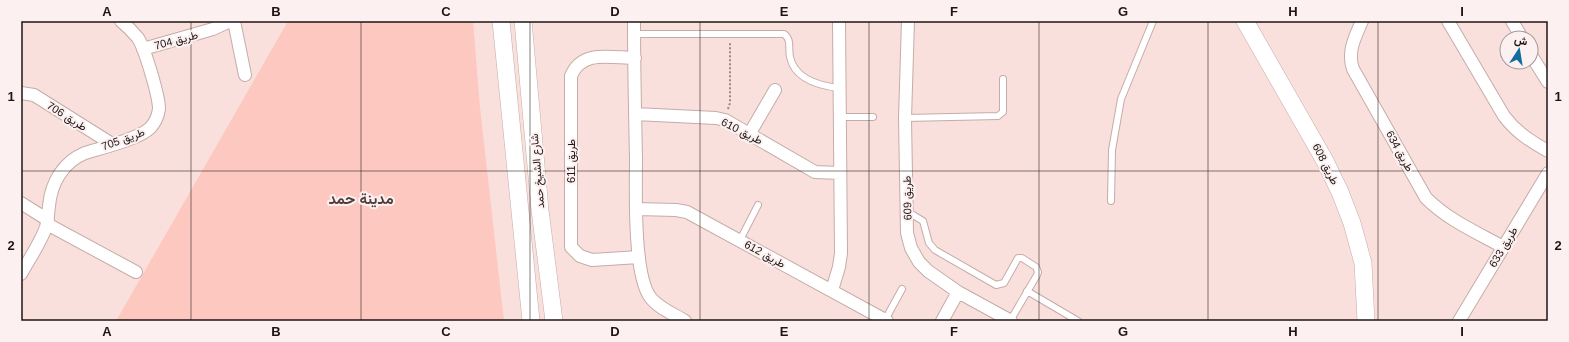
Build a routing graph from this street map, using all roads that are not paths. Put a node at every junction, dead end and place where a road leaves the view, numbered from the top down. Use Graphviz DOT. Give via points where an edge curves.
graph roads {
  1 [pos="121,21"];
  2 [pos="230,21"];
  3 [pos="234,21"];
  4 [pos="501,21"];
  5 [pos="523,21"];
  6 [pos="634,21"];
  7 [pos="839,21"];
  8 [pos="908,21"];
  9 [pos="1154,21"];
  10 [pos="1245,21"];
  11 [pos="1362,21"];
  12 [pos="1448,21"];
  13 [pos="1512,21"];
  14 [pos="1517,30"];
  15 [pos="634,34"];
  16 [pos="144,49"];
  17 [pos="635,58"];
  18 [pos="1539,67"];
  19 [pos="245,75"];
  20 [pos="1003,79"];
  21 [pos="1548,82"];
  22 [pos="840,88"];
  23 [pos="775,90"];
  24 [pos="21,93"];
  25 [pos="635,114"];
  26 [pos="872,117"];
  27 [pos="840,118"];
  28 [pos="905,118"];
  29 [pos="750,133"];
  30 [pos="112,144"];
  31 [pos="1548,151"];
  32 [pos="840,173"];
  33 [pos="1548,173"];
  34 [pos="1112,201"];
  35 [pos="21,203"];
  36 [pos="758,205"];
  37 [pos="637,210"];
  38 [pos="908,212"];
  39 [pos="47,222"];
  40 [pos="740,240"];
  41 [pos="1503,247"];
  42 [pos="639,257"];
  43 [pos="136,272"];
  44 [pos="21,274"];
  45 [pos="902,289"];
  46 [pos="832,290"];
  47 [pos="1027,291"];
  48 [pos="958,292"];
  49 [pos="670,317"];
  50 [pos="886,320"];
  51 [pos="531,321"];
  52 [pos="554,321"];
  53 [pos="685,321"];
  54 [pos="942,321"];
  55 [pos="1010,321"];
  56 [pos="1078,321"];
  57 [pos="1366,321"];
  58 [pos="1459,321"];
  1 -- 16 [label="street, طريق 705" via="139,39"];
  2 -- 16 [label="street, طريق 704" via="219,28"];
  3 -- 19 [label="street"];
  4 -- 51 [label="main road, شارع الشيخ حمد"];
  5 -- 52 [label="main road, شارع الشيخ حمد" via="540,210"];
  6 -- 15 [label="street"];
  7 -- 22 [label="street"];
  8 -- 28 [label="street, طريق 609"];
  9 -- 34 [label="lane" via="1121,99 1112,150"];
  10 -- 57 [label="main road, طريق 608" via="1340,192 1363,263"];
  11 -- 41 [label="street, طريق 634" via="1350,60 1426,198 1450,218"];
  12 -- 31 [label="street" via="1504,116 1526,139"];
  13 -- 14 [label="street"];
  15 -- 17 [label="street"];
  15 -- 22 [label="lane" via="784,34 789,40 793,66 799,74 819,85"];
  16 -- 30 [label="street, طريق 705" via="159,103 157,118 143,133"];
  17 -- 25 [label="street"];
  17 -- 42 [label="street, طريق 611" via="590,57 580,61 571,76 571,247 586,259 592,260"];
  18 -- 21 [label="street"];
  20 -- 28 [label="lane" via="1003,112 998,116"];
  22 -- 27 [label="street"];
  23 -- 29 [label="street"];
  24 -- 30 [label="street, طريق 706" via="34,95"];
  25 -- 29 [label="street, طريق 610" via="716,118"];
  25 -- 37 [label="street"];
  26 -- 27 [label="lane"];
  27 -- 32 [label="street"];
  28 -- 38 [label="street, طريق 609"];
  29 -- 32 [label="street, طريق 610" via="815,172"];
  30 -- 39 [label="street, طريق 705" via="77,156 64,168 52,190"];
  32 -- 46 [label="street" via="841,253"];
  33 -- 41 [label="street, طريق 633"];
  35 -- 39 [label="street"];
  36 -- 40 [label="lane"];
  37 -- 40 [label="street, طريق 612" via="687,212"];
  37 -- 42 [label="street"];
  38 -- 47 [label="lane" via="923,221 929,243 935,250 996,285 1004,283 1018,258 1034,265 1038,272"];
  38 -- 48 [label="street, طريق 609" via="907,233 910,248 928,271"];
  39 -- 43 [label="street"];
  39 -- 44 [label="street, طريق 705"];
  40 -- 46 [label="street, طريق 612"];
  41 -- 58 [label="street, طريق 633"];
  42 -- 49 [label="street" via="650,297"];
  45 -- 50 [label="lane"];
  46 -- 50 [label="street, طريق 612"];
  47 -- 55 [label="lane"];
  47 -- 56 [label="lane"];
  48 -- 54 [label="street"];
  48 -- 55 [label="street, طريق 609"];
  49 -- 53 [label="street"];
}
